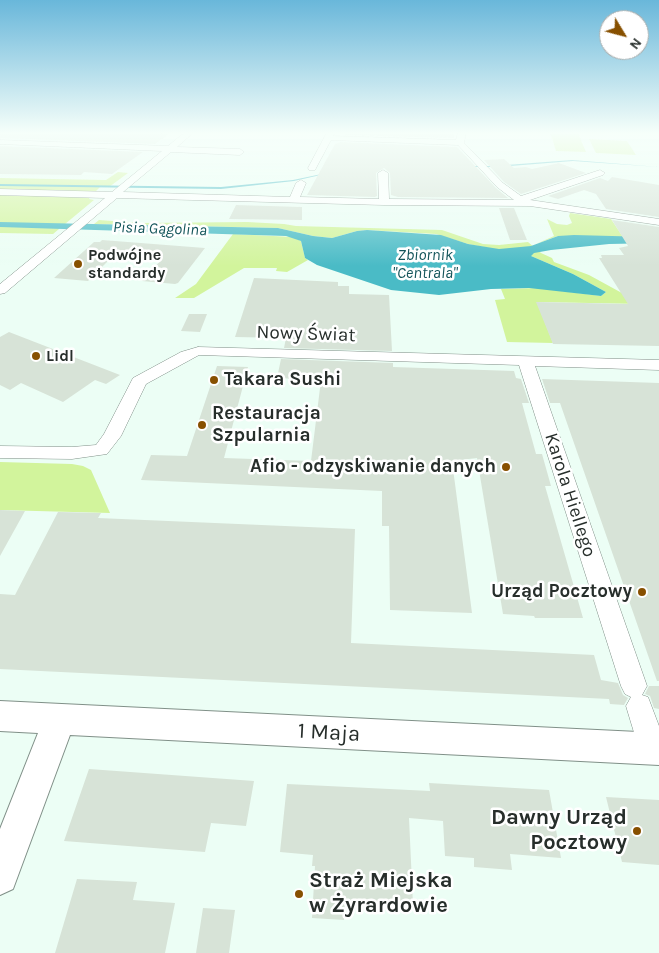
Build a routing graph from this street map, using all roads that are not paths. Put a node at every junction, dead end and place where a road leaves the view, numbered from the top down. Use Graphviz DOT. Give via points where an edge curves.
graph roads {
  1 [pos="137,176"];
  2 [pos="383,176"];
  3 [pos="491,176"];
  4 [pos="593,176"];
  5 [pos="300,183"];
  6 [pos="0,192"];
  7 [pos="118,192"];
  8 [pos="294,200"];
  9 [pos="384,202"];
  10 [pos="525,202"];
  11 [pos="659,222"];
  12 [pos="0,290"];
  13 [pos="525,360"];
  14 [pos="659,365"];
  15 [pos="0,452"];
  16 [pos="637,696"];
  17 [pos="0,716"];
  18 [pos="60,719"];
  19 [pos="656,749"];
  20 [pos="0,876"];
  1 -- 7 [label="street"];
  2 -- 9 [label="street"];
  3 -- 10 [label="street"];
  4 -- 10 [label="street"];
  5 -- 8 [label="street"];
  6 -- 7 [label="street"];
  7 -- 8 [label="street"];
  7 -- 12 [label="street"];
  8 -- 9 [label="street"];
  9 -- 10 [label="street"];
  10 -- 11 [label="street"];
  13 -- 14 [label="street, Nowy Świat"];
  13 -- 15 [label="street, Nowy Świat" via="192,352 139,381 112,436 101,450"];
  13 -- 16 [label="street, Karola Hiellego"];
  16 -- 19 [label="street, Karola Hiellego"];
  17 -- 18 [label="street, 1 Maja"];
  18 -- 19 [label="street, 1 Maja"];
  18 -- 20 [label="street"];
}
